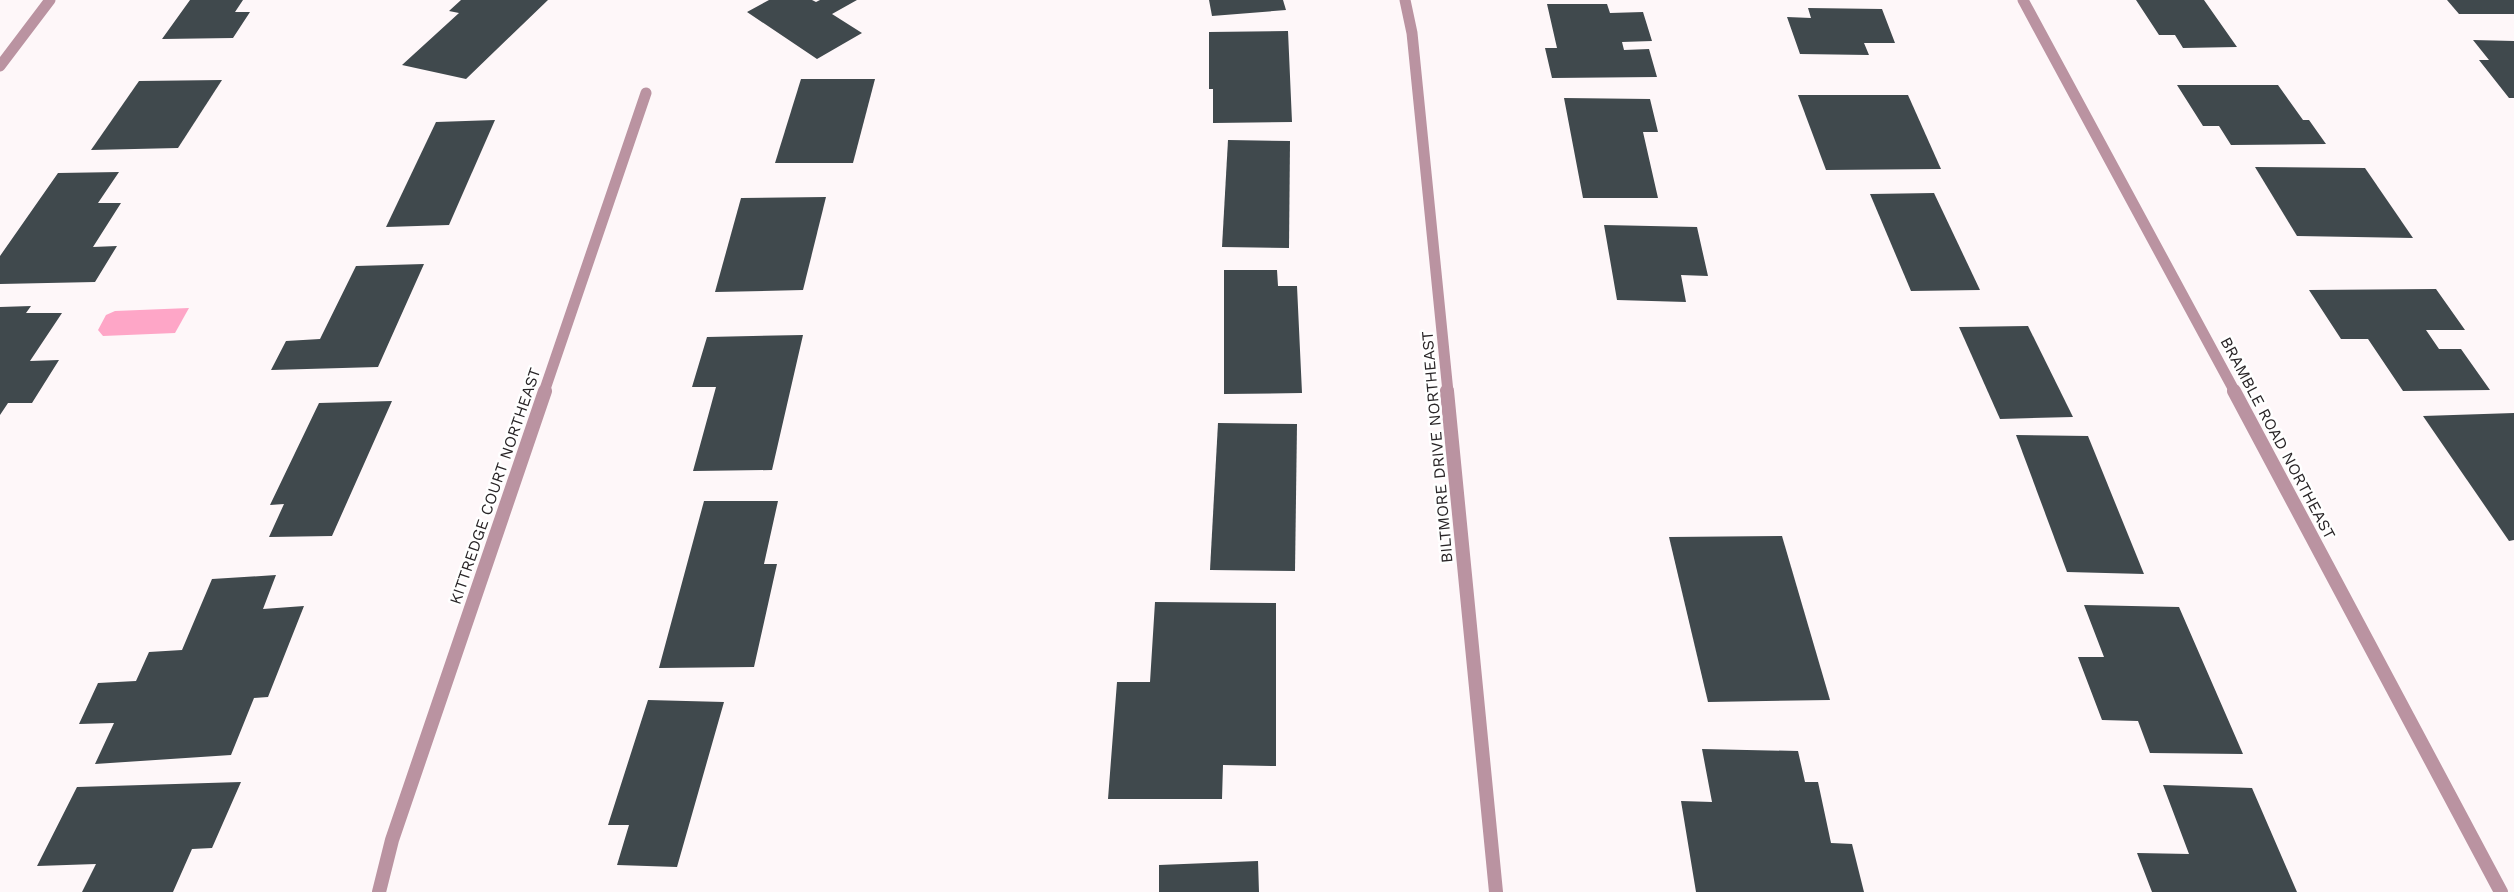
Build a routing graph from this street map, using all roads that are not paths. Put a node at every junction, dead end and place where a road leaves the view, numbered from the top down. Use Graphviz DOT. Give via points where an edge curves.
graph roads {
  1 [pos="50,0"];
  2 [pos="1405,0"];
  3 [pos="2023,0"];
  4 [pos="0,66"];
  5 [pos="646,93"];
  6 [pos="379,892"];
  7 [pos="1496,892"];
  8 [pos="2501,892"];
  1 -- 4 [label="street"];
  2 -- 7 [label="street, BILTMORE DRIVE NORTHEAST" via="1412,33 1425,160"];
  3 -- 8 [label="street, BRAMBLE ROAD NORTHEAST"];
  5 -- 6 [label="street, KITTREDGE COURT NORTHEAST" via="395,830"];
}
